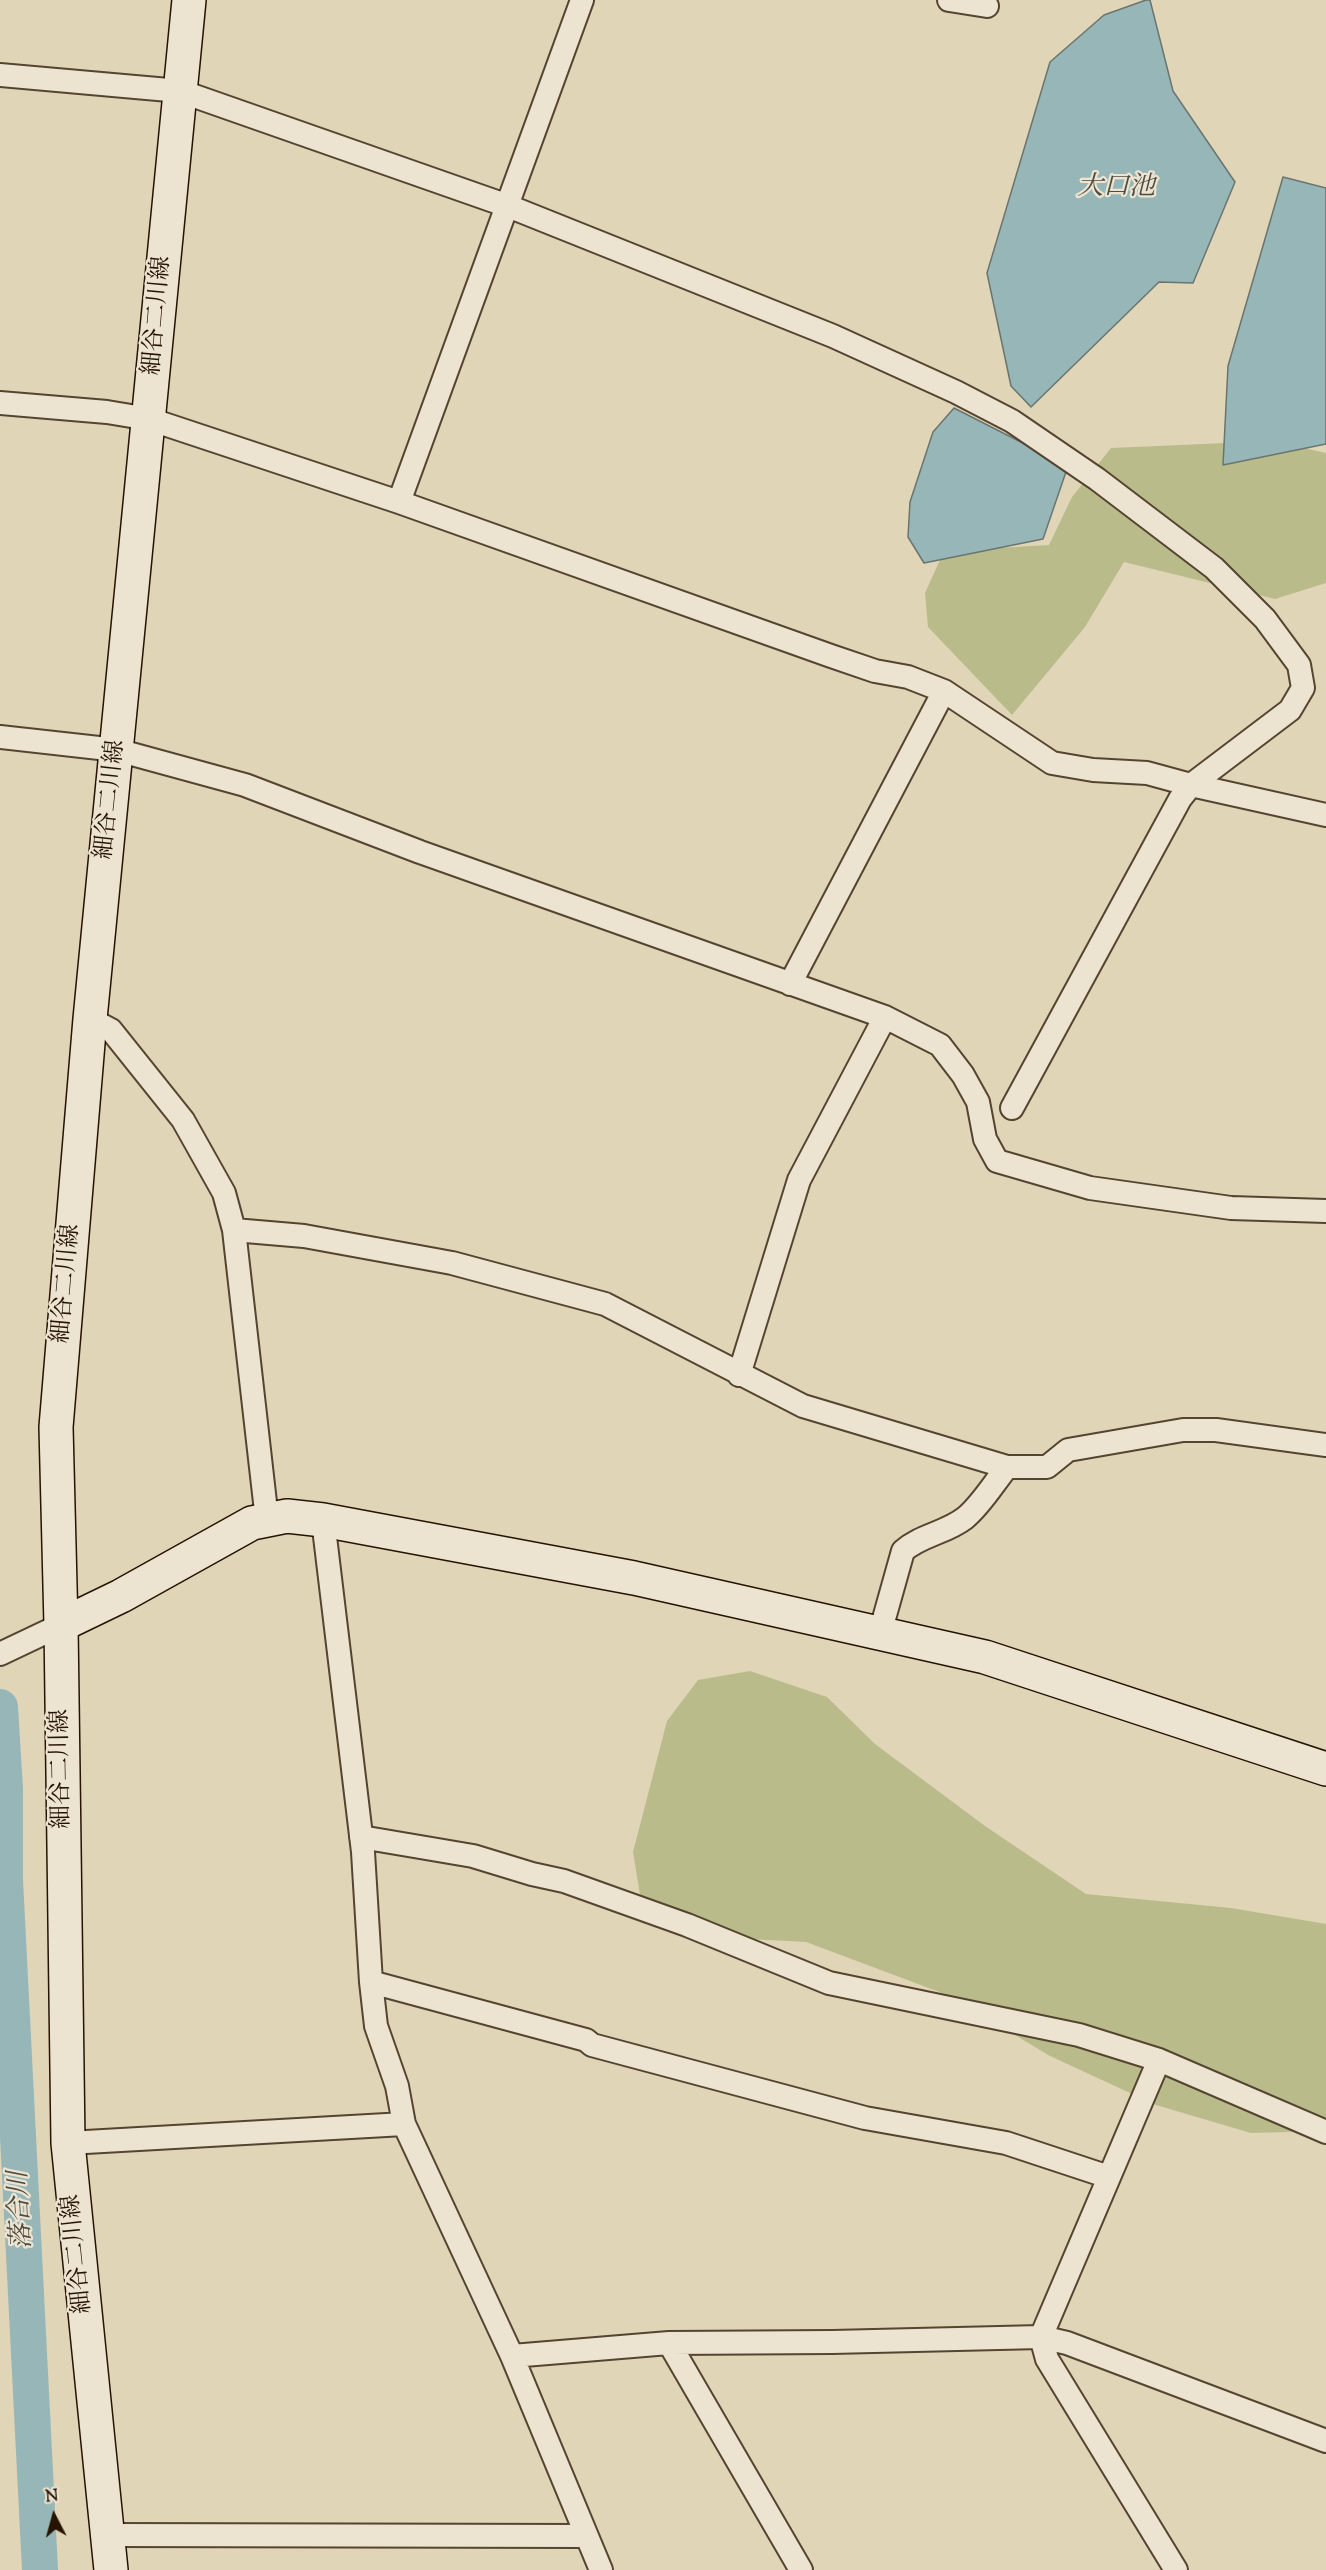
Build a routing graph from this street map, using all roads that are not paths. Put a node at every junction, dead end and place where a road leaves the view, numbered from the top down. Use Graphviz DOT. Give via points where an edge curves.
graph roads {
  1 [pos="189,0"];
  2 [pos="582,0"];
  3 [pos="949,0"];
  4 [pos="987,6"];
  5 [pos="0,75"];
  6 [pos="180,91"];
  7 [pos="508,206"];
  8 [pos="0,403"];
  9 [pos="149,419"];
  10 [pos="399,502"];
  11 [pos="944,691"];
  12 [pos="0,736"];
  13 [pos="117,750"];
  14 [pos="1191,785"];
  15 [pos="1326,815"];
  16 [pos="790,984"];
  17 [pos="885,1017"];
  18 [pos="90,1018"];
  19 [pos="1012,1108"];
  20 [pos="1326,1211"];
  21 [pos="234,1230"];
  22 [pos="739,1375"];
  23 [pos="1326,1445"];
  24 [pos="1007,1467"];
  25 [pos="267,1520"];
  26 [pos="323,1521"];
  27 [pos="50,1631"];
  28 [pos="880,1633"];
  29 [pos="0,1654"];
  30 [pos="1326,1769"];
  31 [pos="361,1837"];
  32 [pos="371,1982"];
  33 [pos="1159,2060"];
  34 [pos="404,2124"];
  35 [pos="1326,2132"];
  36 [pos="68,2143"];
  37 [pos="1109,2177"];
  38 [pos="1041,2337"];
  39 [pos="669,2343"];
  40 [pos="512,2356"];
  41 [pos="1326,2441"];
  42 [pos="107,2535"];
  43 [pos="586,2536"];
  44 [pos="111,2570"];
  45 [pos="601,2570"];
  46 [pos="801,2570"];
  47 [pos="1176,2570"];
  1 -- 6 [label="main road, 細谷二川線"];
  2 -- 7 [label="street"];
  3 -- 4 [label="street"];
  5 -- 6 [label="street"];
  6 -- 7 [label="street"];
  6 -- 9 [label="main road, 細谷二川線"];
  7 -- 10 [label="street"];
  7 -- 14 [label="street" via="833,336 1012,421 1097,479 1214,568 1265,619 1299,665 1303,688 1290,710"];
  8 -- 9 [label="street"];
  9 -- 10 [label="street"];
  9 -- 13 [label="main road, 細谷二川線"];
  10 -- 11 [label="street" via="831,657 908,677"];
  11 -- 14 [label="street" via="1053,763 1147,773"];
  11 -- 16 [label="street"];
  12 -- 13 [label="street"];
  13 -- 16 [label="street" via="245,785"];
  13 -- 18 [label="main road, 細谷二川線"];
  14 -- 15 [label="street"];
  14 -- 19 [label="street"];
  16 -- 17 [label="street"];
  17 -- 20 [label="street" via="940,1045 978,1102 985,1139 997,1161 1090,1188 1231,1208"];
  17 -- 22 [label="street" via="799,1180"];
  18 -- 21 [label="street" via="111,1030 183,1120 224,1192"];
  18 -- 27 [label="main road, 細谷二川線" via="56,1427"];
  21 -- 22 [label="street" via="304,1236 452,1263 604,1304"];
  21 -- 25 [label="street"];
  22 -- 24 [label="street" via="803,1406"];
  23 -- 24 [label="street" via="1216,1430 1183,1430 1068,1450 1047,1467"];
  24 -- 28 [label="street" via="966,1517 913,1542 903,1551"];
  25 -- 26 [label="main road" via="287,1516"];
  25 -- 27 [label="main road" via="252,1523"];
  26 -- 28 [label="main road" via="634,1578"];
  26 -- 31 [label="street"];
  27 -- 29 [label="street"];
  27 -- 36 [label="main road, 細谷二川線"];
  28 -- 30 [label="main road" via="985,1658"];
  31 -- 32 [label="street"];
  31 -- 33 [label="street" via="472,1856 564,1881 687,1925 829,1983 1079,2035"];
  32 -- 34 [label="street" via="376,2026 397,2086"];
  32 -- 37 [label="street" via="864,2118 1006,2143"];
  33 -- 35 [label="street"];
  33 -- 37 [label="street"];
  34 -- 36 [label="street"];
  34 -- 40 [label="street"];
  36 -- 42 [label="main road, 細谷二川線"];
  37 -- 38 [label="street"];
  38 -- 39 [label="street"];
  38 -- 41 [label="street" via="1067,2343"];
  38 -- 47 [label="street" via="1047,2359"];
  39 -- 40 [label="street"];
  39 -- 46 [label="street"];
  40 -- 43 [label="street"];
  42 -- 43 [label="street"];
  42 -- 44 [label="main road, 細谷二川線"];
  43 -- 45 [label="street"];
}
